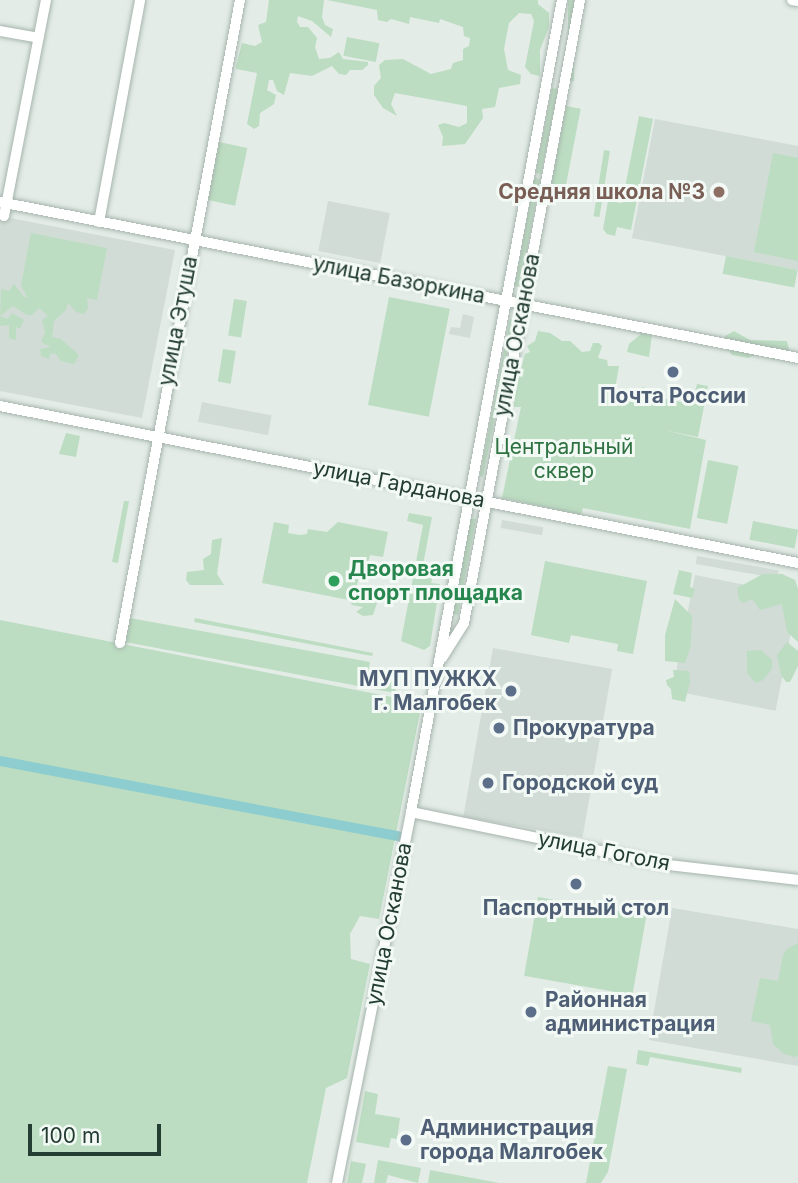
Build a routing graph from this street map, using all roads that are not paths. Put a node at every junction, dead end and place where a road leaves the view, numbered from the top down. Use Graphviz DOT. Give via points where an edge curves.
graph roads {
  1 [pos="46,0"];
  2 [pos="140,0"];
  3 [pos="240,0"];
  4 [pos="562,0"];
  5 [pos="580,0"];
  6 [pos="792,0"];
  7 [pos="798,1"];
  8 [pos="0,31"];
  9 [pos="38,38"];
  10 [pos="3,203"];
  11 [pos="4,216"];
  12 [pos="99,222"];
  13 [pos="194,241"];
  14 [pos="506,300"];
  15 [pos="523,304"];
  16 [pos="798,358"];
  17 [pos="0,406"];
  18 [pos="156,437"];
  19 [pos="468,498"];
  20 [pos="486,501"];
  21 [pos="798,563"];
  22 [pos="120,643"];
  23 [pos="439,664"];
  24 [pos="411,813"];
  25 [pos="798,880"];
  26 [pos="337,1183"];
  1 -- 9 [label="street"];
  2 -- 12 [label="street"];
  3 -- 13 [label="street, улица Этуша"];
  4 -- 14 [label="street, улица Осканова"];
  5 -- 15 [label="street, улица Осканова"];
  6 -- 7 [label="street"];
  8 -- 9 [label="street"];
  9 -- 10 [label="street"];
  10 -- 11 [label="street"];
  10 -- 12 [label="street, улица Базоркина"];
  12 -- 13 [label="street, улица Базоркина"];
  13 -- 14 [label="street, улица Базоркина"];
  13 -- 18 [label="street, улица Этуша"];
  14 -- 15 [label="street, улица Базоркина"];
  14 -- 19 [label="street, улица Осканова"];
  15 -- 16 [label="street, улица Базоркина"];
  15 -- 20 [label="street, улица Осканова"];
  17 -- 18 [label="street, улица Гарданова"];
  18 -- 19 [label="street, улица Гарданова"];
  18 -- 22 [label="street, улица Этуша"];
  19 -- 20 [label="street, улица Гарданова"];
  19 -- 23 [label="street, улица Осканова"];
  20 -- 21 [label="street, улица Гарданова"];
  20 -- 23 [label="street, улица Осканова" via="464,623"];
  23 -- 24 [label="street, улица Осканова"];
  24 -- 25 [label="street, улица Гоголя" via="669,865"];
  24 -- 26 [label="street, улица Осканова"];
}
